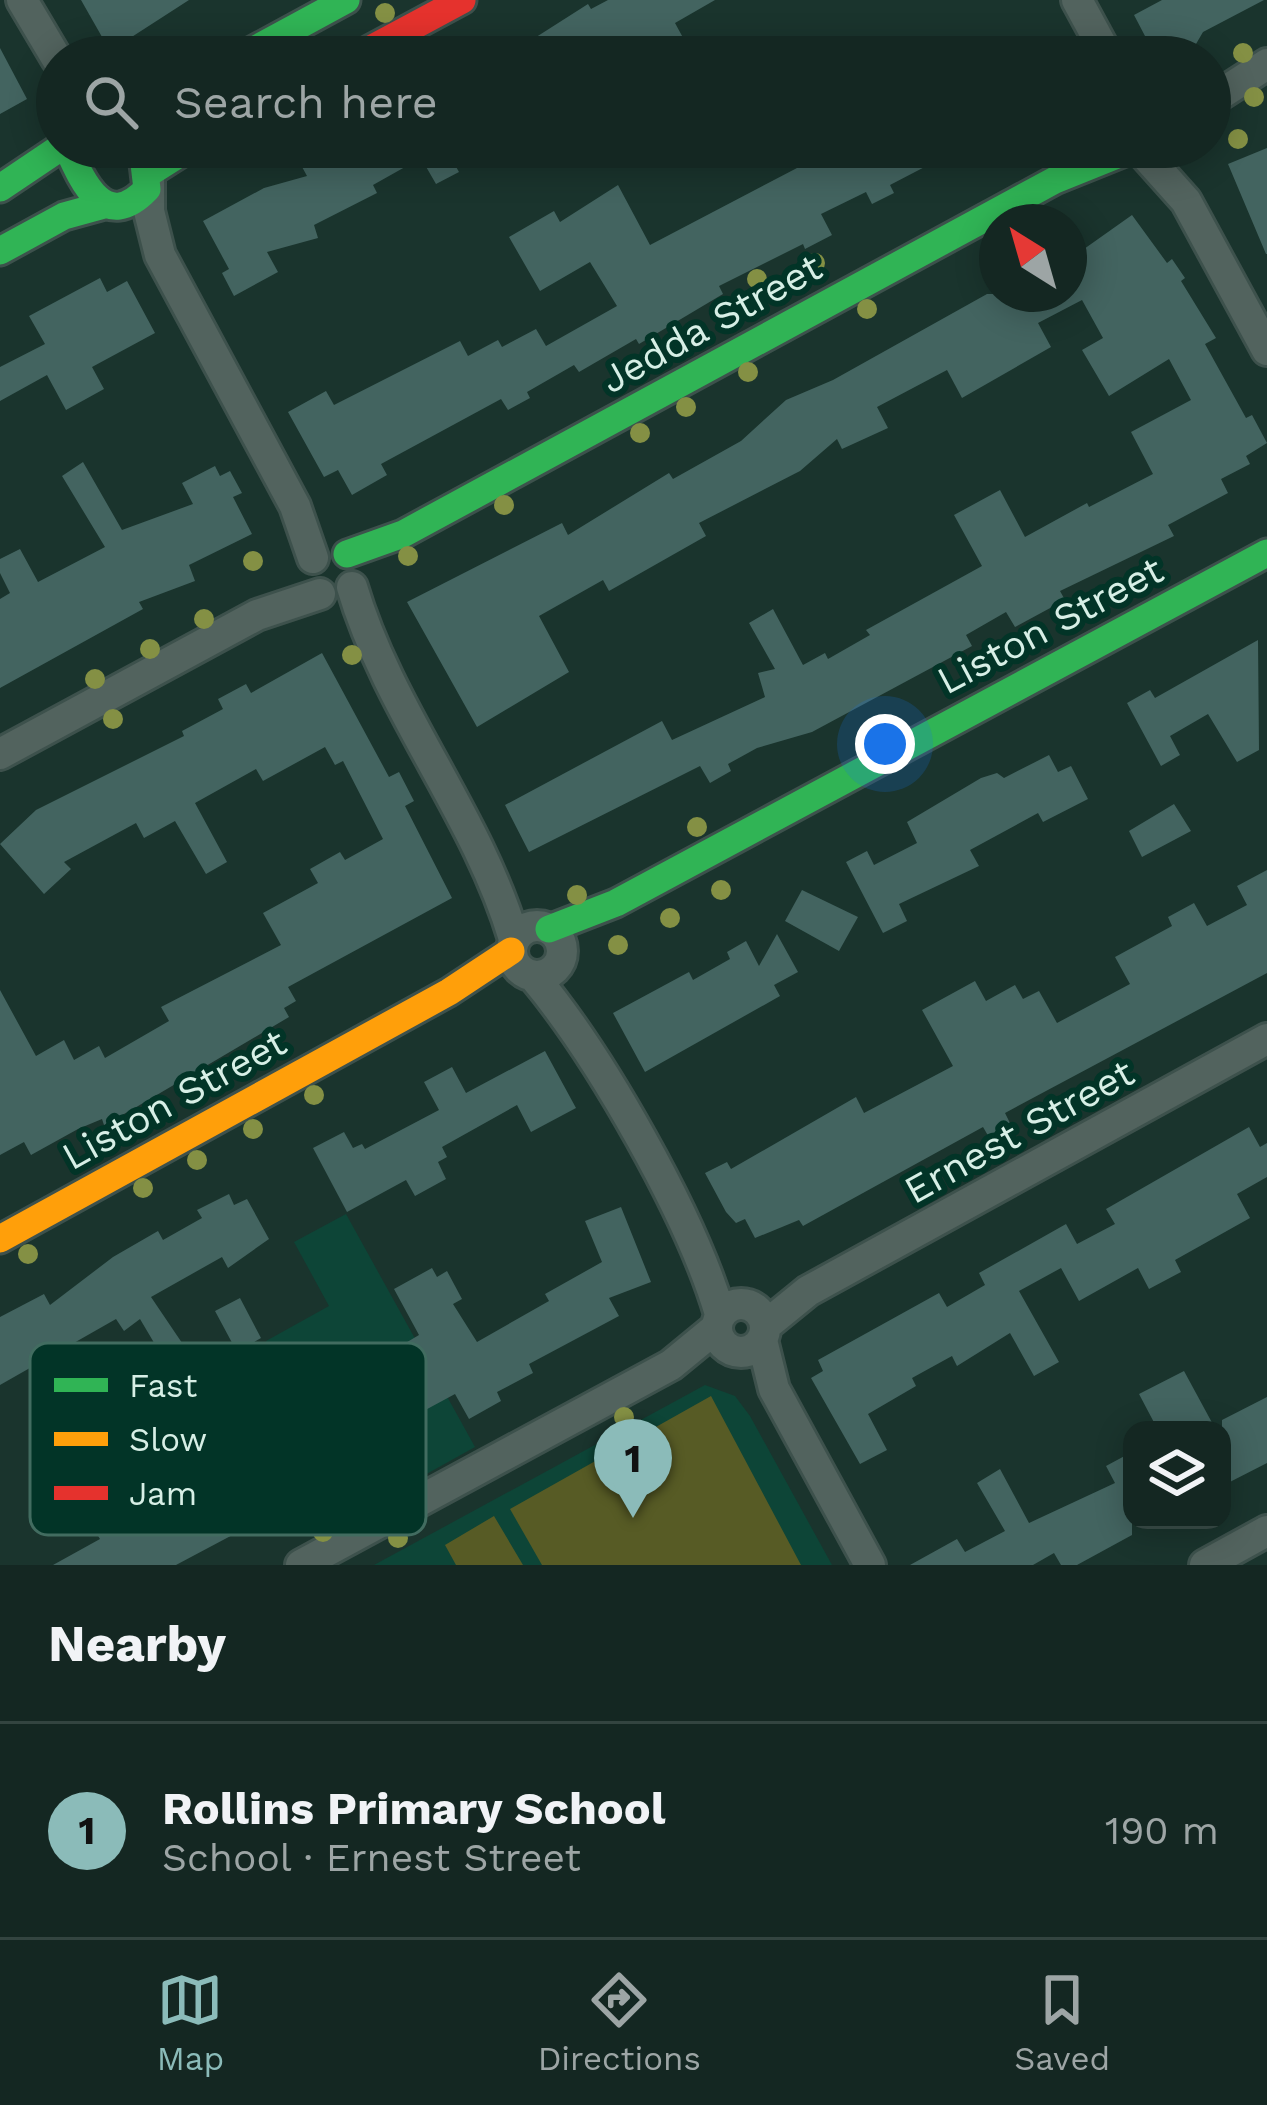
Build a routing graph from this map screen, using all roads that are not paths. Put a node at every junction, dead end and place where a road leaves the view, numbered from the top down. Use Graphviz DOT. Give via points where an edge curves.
graph roads {
  1 [pos="22,0"];
  2 [pos="346,0"];
  3 [pos="462,0"];
  4 [pos="1077,0"];
  5 [pos="42,36"];
  6 [pos="280,36"];
  7 [pos="395,36"];
  8 [pos="1097,36"];
  9 [pos="1267,64"];
  10 [pos="1231,82"];
  11 [pos="36,165"];
  12 [pos="74,168"];
  13 [pos="146,168"];
  14 [pos="146,168"];
  15 [pos="1071,168"];
  16 [pos="1091,168"];
  17 [pos="1163,168"];
  18 [pos="1055,180"];
  19 [pos="0,188"];
  20 [pos="105,205"];
  21 [pos="0,250"];
  22 [pos="160,255"];
  23 [pos="1267,350"];
  24 [pos="404,534"];
  25 [pos="1267,553"];
  26 [pos="333,573"];
  27 [pos="0,754"];
  28 [pos="616,903"];
  29 [pos="536,951"];
  30 [pos="449,992"];
  31 [pos="1267,1039"];
  32 [pos="0,1239"];
  33 [pos="740,1327"];
  34 [pos="426,1497"];
  35 [pos="1267,1531"];
  36 [pos="356,1535"];
  37 [pos="301,1565"];
  38 [pos="870,1565"];
  39 [pos="1205,1565"];
  1 -- 5 [label="street"];
  2 -- 6 [label="street"];
  3 -- 7 [label="street"];
  4 -- 8 [label="street"];
  9 -- 10 [label="street"];
  11 -- 19 [label="street"];
  12 -- 20 [label="street"];
  13 -- 20 [label="street" via="133,204"];
  14 -- 22 [label="street"];
  15 -- 18 [label="street, Jedda Street"];
  16 -- 18 [label="street, Jedda Street"];
  17 -- 23 [label="street"];
  18 -- 24 [label="street, Jedda Street"];
  20 -- 21 [label="street" via="64,216"];
  20 -- 22 [label="street"];
  22 -- 26 [label="street"];
  24 -- 26 [label="street, Jedda Street"];
  25 -- 28 [label="street, Liston Street"];
  26 -- 27 [label="street, Jedda Street"];
  26 -- 29 [label="street"];
  28 -- 29 [label="street, Liston Street"];
  29 -- 30 [label="street, Liston Street"];
  29 -- 33 [label="street"];
  30 -- 32 [label="street, Liston Street"];
  31 -- 33 [label="street, Ernest Street"];
  33 -- 34 [label="street, Ernest Street"];
  33 -- 38 [label="street"];
  35 -- 39 [label="street"];
  36 -- 37 [label="street, Ernest Street"];
}
